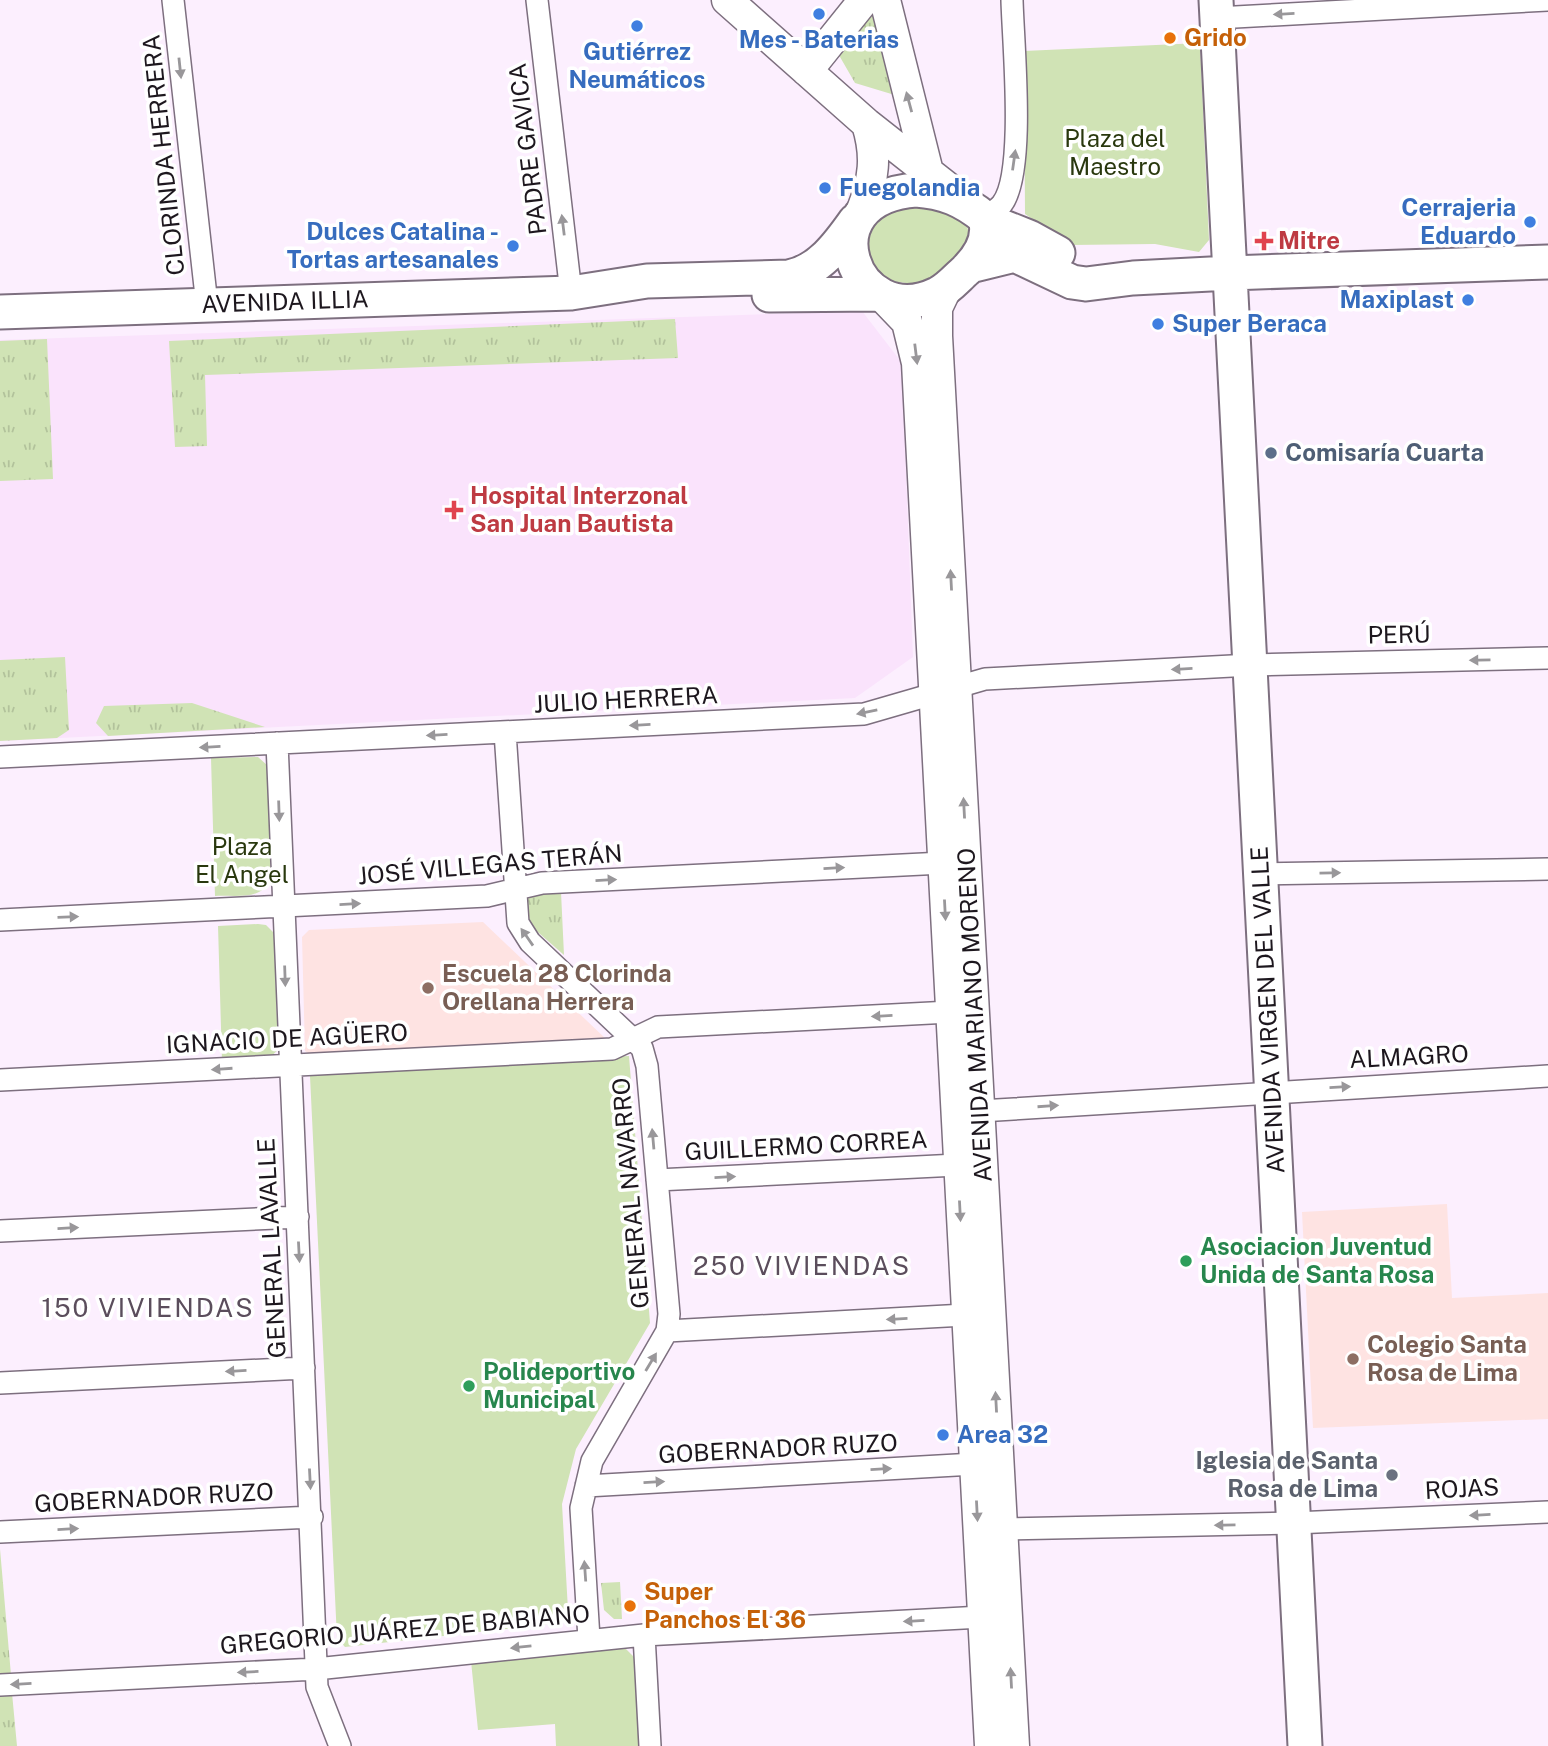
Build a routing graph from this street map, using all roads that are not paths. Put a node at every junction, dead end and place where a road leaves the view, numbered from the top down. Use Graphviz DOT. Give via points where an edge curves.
graph roads {
  1 [pos="173,0"];
  2 [pos="537,0"];
  3 [pos="727,0"];
  4 [pos="864,0"];
  5 [pos="885,0"];
  6 [pos="1012,0"];
  7 [pos="1548,0"];
  8 [pos="1395,4"];
  9 [pos="1216,9"];
  10 [pos="807,71"];
  11 [pos="867,124"];
  12 [pos="927,168"];
  13 [pos="979,214"];
  14 [pos="859,215"];
  15 [pos="1548,262"];
  16 [pos="1230,273"];
  17 [pos="959,276"];
  18 [pos="1133,278"];
  19 [pos="570,293"];
  20 [pos="880,295"];
  21 [pos="207,305"];
  22 [pos="0,312"];
  23 [pos="1548,658"];
  24 [pos="1251,665"];
  25 [pos="945,691"];
  26 [pos="505,732"];
  27 [pos="277,743"];
  28 [pos="0,757"];
  29 [pos="943,863"];
  30 [pos="1548,870"];
  31 [pos="1262,874"];
  32 [pos="514,890"];
  33 [pos="282,907"];
  34 [pos="0,920"];
  35 [pos="950,1012"];
  36 [pos="632,1039"];
  37 [pos="290,1064"];
  38 [pos="1548,1076"];
  39 [pos="0,1080"];
  40 [pos="1272,1091"];
  41 [pos="980,1111"];
  42 [pos="957,1165"];
  43 [pos="657,1180"];
  44 [pos="298,1217"];
  45 [pos="0,1231"];
  46 [pos="965,1315"];
  47 [pos="667,1331"];
  48 [pos="304,1368"];
  49 [pos="0,1383"];
  50 [pos="974,1464"];
  51 [pos="586,1486"];
  52 [pos="1548,1512"];
  53 [pos="312,1517"];
  54 [pos="1294,1523"];
  55 [pos="1003,1528"];
  56 [pos="0,1532"];
  57 [pos="982,1617"];
  58 [pos="644,1635"];
  59 [pos="589,1639"];
  60 [pos="316,1669"];
  61 [pos="0,1685"];
  62 [pos="340,1746"];
  63 [pos="650,1746"];
  64 [pos="990,1746"];
  65 [pos="1014,1746"];
  66 [pos="1305,1746"];
  1 -- 21 [label="street, CLORINDA HERRERA, one-way"];
  19 -- 2 [label="street, PADRE GAVICA, one-way"];
  3 -- 10 [label="main road"];
  4 -- 10 [label="main road"];
  12 -- 5 [label="main road, one-way"];
  13 -- 6 [label="street, one-way" via="1002,204 1011,185 1016,145"];
  7 -- 8 [label="street"];
  8 -- 9 [label="street, one-way"];
  9 -- 16 [label="main road, AVENIDA VIRGEN DEL VALLE"];
  10 -- 11 [label="main road"];
  11 -- 12 [label="main road"];
  11 -- 14 [label="main road" via="874,170"];
  12 -- 13 [label="main road"];
  13 -- 14 [label="main road" via="947,195 916,190 888,194"];
  13 -- 17 [label="main road" via="982,250"];
  13 -- 18 [label="main road" via="1084,267"];
  14 -- 19 [label="main road, AVENIDA ILLIA" via="838,246 798,275 647,281"];
  14 -- 20 [label="main road" via="851,240 853,257 864,284"];
  15 -- 16 [label="main road"];
  16 -- 18 [label="main road"];
  16 -- 24 [label="main road, AVENIDA VIRGEN DEL VALLE"];
  17 -- 18 [label="main road" via="1015,255 1072,282"];
  17 -- 20 [label="main road" via="923,299"];
  25 -- 17 [label="main road, AVENIDA MARIANO MORENO, one-way" via="937,308"];
  19 -- 20 [label="main road, AVENIDA ILLIA" via="638,299"];
  19 -- 21 [label="main road, AVENIDA ILLIA"];
  20 -- 25 [label="main road, AVENIDA MARIANO MORENO, one-way" via="907,321 915,347"];
  21 -- 22 [label="main road, AVENIDA ILLIA"];
  23 -- 24 [label="street, PERÚ, one-way"];
  24 -- 25 [label="street, JULIO HERRERA, one-way" via="985,679"];
  24 -- 31 [label="main road, AVENIDA VIRGEN DEL VALLE"];
  25 -- 26 [label="street, JULIO HERRERA, one-way" via="864,714"];
  25 -- 29 [label="main road, AVENIDA MARIANO MORENO"];
  41 -- 25 [label="main road, AVENIDA MARIANO MORENO, one-way"];
  26 -- 27 [label="street, JULIO HERRERA, one-way"];
  26 -- 32 [label="street, GENERAL NAVARRO"];
  27 -- 28 [label="street, JULIO HERRERA, one-way"];
  27 -- 33 [label="street, GENERAL LAVALLE, one-way"];
  32 -- 29 [label="street, JOSÉ VILLEGAS TERÁN, one-way" via="542,883"];
  29 -- 35 [label="main road, AVENIDA MARIANO MORENO, one-way"];
  31 -- 30 [label="street, one-way"];
  31 -- 40 [label="main road, AVENIDA VIRGEN DEL VALLE"];
  33 -- 32 [label="street, JOSÉ VILLEGAS TERÁN, one-way" via="487,896"];
  36 -- 32 [label="street, GENERAL NAVARRO, one-way" via="530,942 518,923"];
  34 -- 33 [label="street, JOSÉ VILLEGAS TERÁN, one-way"];
  33 -- 37 [label="street, GENERAL LAVALLE, one-way"];
  35 -- 36 [label="street, IGNACIO DE AGÜERO, one-way" via="658,1027"];
  35 -- 42 [label="main road, AVENIDA MARIANO MORENO"];
  36 -- 37 [label="street, IGNACIO DE AGÜERO" via="612,1049"];
  43 -- 36 [label="street, GENERAL NAVARRO, one-way" via="647,1066 642,1048"];
  37 -- 39 [label="street, IGNACIO DE AGÜERO, one-way"];
  37 -- 44 [label="street, GENERAL LAVALLE"];
  40 -- 38 [label="street, ALMAGRO, one-way"];
  41 -- 40 [label="street, one-way"];
  40 -- 54 [label="main road, AVENIDA VIRGEN DEL VALLE"];
  55 -- 41 [label="main road, AVENIDA MARIANO MORENO, one-way"];
  43 -- 42 [label="street, GUILLERMO CORREA, one-way"];
  42 -- 46 [label="main road, AVENIDA MARIANO MORENO, one-way"];
  43 -- 47 [label="street, GENERAL NAVARRO"];
  45 -- 44 [label="street, one-way"];
  44 -- 48 [label="street, GENERAL LAVALLE, one-way"];
  46 -- 47 [label="street, one-way"];
  46 -- 50 [label="main road, AVENIDA MARIANO MORENO"];
  51 -- 47 [label="street, GENERAL NAVARRO, one-way" via="592,1461"];
  48 -- 49 [label="street, one-way"];
  48 -- 53 [label="street, GENERAL LAVALLE, one-way"];
  51 -- 50 [label="street, GOBERNADOR RUZO, one-way"];
  50 -- 57 [label="main road, AVENIDA MARIANO MORENO, one-way"];
  59 -- 51 [label="street, GENERAL NAVARRO, one-way" via="581,1508"];
  52 -- 54 [label="street, ROJAS, one-way"];
  56 -- 53 [label="street, GOBERNADOR RUZO, one-way"];
  53 -- 60 [label="street, GENERAL LAVALLE"];
  54 -- 55 [label="street, one-way"];
  54 -- 66 [label="main road, AVENIDA VIRGEN DEL VALLE"];
  65 -- 55 [label="main road, AVENIDA MARIANO MORENO, one-way"];
  57 -- 58 [label="street, GREGORIO JUÁREZ DE BABIANO, one-way"];
  57 -- 64 [label="main road, AVENIDA MARIANO MORENO"];
  58 -- 59 [label="street, GREGORIO JUÁREZ DE BABIANO"];
  58 -- 63 [label="street"];
  59 -- 60 [label="street, GREGORIO JUÁREZ DE BABIANO, one-way"];
  60 -- 61 [label="street, GREGORIO JUÁREZ DE BABIANO, one-way"];
  60 -- 62 [label="street, GENERAL LAVALLE" via="317,1687"];
}
